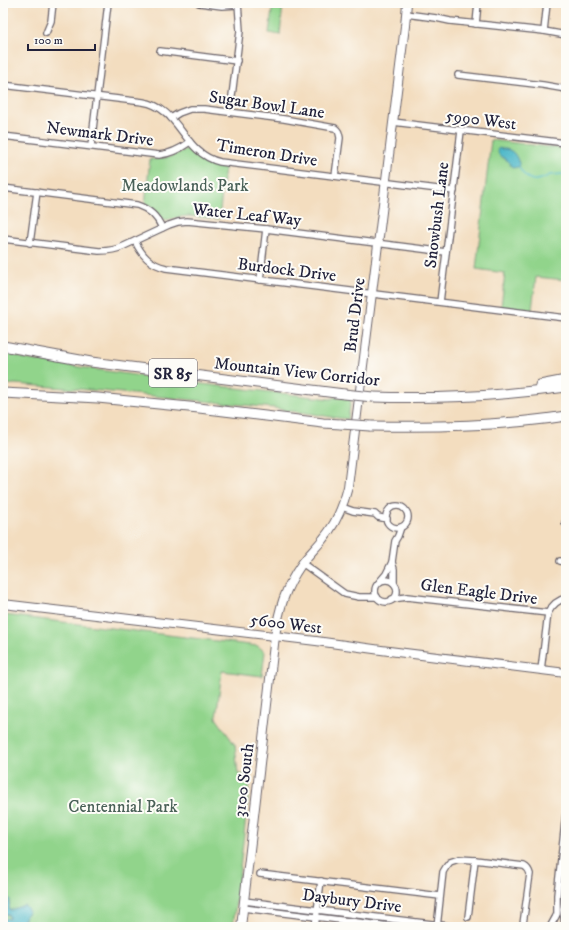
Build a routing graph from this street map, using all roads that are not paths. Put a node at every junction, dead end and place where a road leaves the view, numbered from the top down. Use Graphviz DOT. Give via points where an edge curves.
graph roads {
  1 [pos="53,3"];
  2 [pos="108,3"];
  3 [pos="199,3"];
  4 [pos="406,3"];
  5 [pos="478,3"];
  6 [pos="547,3"];
  7 [pos="238,4"];
  8 [pos="406,14"];
  9 [pos="476,24"];
  10 [pos="544,32"];
  11 [pos="46,33"];
  12 [pos="566,35"];
  13 [pos="160,51"];
  14 [pos="236,61"];
  15 [pos="458,75"];
  16 [pos="3,85"];
  17 [pos="566,89"];
  18 [pos="97,96"];
  19 [pos="230,112"];
  20 [pos="171,118"];
  21 [pos="393,122"];
  22 [pos="461,131"];
  23 [pos="3,136"];
  24 [pos="190,142"];
  25 [pos="566,143"];
  26 [pos="91,146"];
  27 [pos="335,176"];
  28 [pos="386,182"];
  29 [pos="3,188"];
  30 [pos="454,191"];
  31 [pos="37,192"];
  32 [pos="162,228"];
  33 [pos="266,229"];
  34 [pos="3,239"];
  35 [pos="135,241"];
  36 [pos="30,243"];
  37 [pos="378,243"];
  38 [pos="446,252"];
  39 [pos="260,280"];
  40 [pos="372,294"];
  41 [pos="440,302"];
  42 [pos="566,318"];
  43 [pos="3,346"];
  44 [pos="566,380"];
  45 [pos="566,387"];
  46 [pos="3,393"];
  47 [pos="398,398"];
  48 [pos="566,416"];
  49 [pos="528,421"];
  50 [pos="566,421"];
  51 [pos="342,507"];
  52 [pos="388,511"];
  53 [pos="375,514"];
  54 [pos="387,519"];
  55 [pos="392,526"];
  56 [pos="401,527"];
  57 [pos="395,540"];
  58 [pos="392,562"];
  59 [pos="302,563"];
  60 [pos="379,582"];
  61 [pos="395,586"];
  62 [pos="375,591"];
  63 [pos="366,597"];
  64 [pos="378,597"];
  65 [pos="407,597"];
  66 [pos="566,598"];
  67 [pos="392,599"];
  68 [pos="3,604"];
  69 [pos="548,613"];
  70 [pos="275,636"];
  71 [pos="541,670"];
  72 [pos="566,673"];
  73 [pos="566,813"];
  74 [pos="475,860"];
  75 [pos="563,866"];
  76 [pos="260,874"];
  77 [pos="321,881"];
  78 [pos="566,882"];
  79 [pos="440,896"];
  80 [pos="243,904"];
  81 [pos="317,910"];
  82 [pos="316,917"];
  83 [pos="468,917"];
  84 [pos="523,924"];
  85 [pos="437,926"];
  86 [pos="240,927"];
  87 [pos="315,927"];
  88 [pos="397,927"];
  89 [pos="457,927"];
  90 [pos="550,927"];
  91 [pos="565,927"];
  1 -- 11 [label="street" via="51,21"];
  2 -- 18 [label="street"];
  3 -- 7 [label="street" via="226,6"];
  4 -- 8 [label="main road, Brud Drive"];
  5 -- 9 [label="street"];
  6 -- 10 [label="street"];
  7 -- 14 [label="street" via="240,31"];
  8 -- 9 [label="street"];
  8 -- 21 [label="main road, Brud Drive"];
  9 -- 10 [label="street"];
  10 -- 12 [label="street"];
  13 -- 14 [label="street"];
  14 -- 19 [label="street"];
  15 -- 17 [label="street"];
  16 -- 18 [label="street, Timeron Drive"];
  18 -- 20 [label="street, Timeron Drive" via="147,102 160,107"];
  18 -- 26 [label="street"];
  19 -- 20 [label="street, Sugar Bowl Lane" via="190,109"];
  19 -- 27 [label="street, Sugar Bowl Lane" via="335,128 340,138"];
  20 -- 24 [label="street, Timeron Drive"];
  21 -- 22 [label="street, 5990 West"];
  21 -- 28 [label="main road, Brud Drive"];
  22 -- 25 [label="street, 5990 West"];
  22 -- 30 [label="street, Snowbush Lane"];
  23 -- 26 [label="street, Newmark Drive"];
  24 -- 26 [label="street, Newmark Drive" via="172,153 159,155"];
  24 -- 27 [label="street, Timeron Drive" via="197,150 216,161"];
  27 -- 28 [label="street, Timeron Drive"];
  28 -- 30 [label="street, Timeron Drive"];
  28 -- 37 [label="main road, Brud Drive"];
  29 -- 31 [label="street"];
  30 -- 38 [label="street, Snowbush Lane"];
  31 -- 32 [label="street" via="137,204 151,212"];
  31 -- 36 [label="street"];
  32 -- 33 [label="street, Water Leaf Way" via="187,221"];
  32 -- 35 [label="street, Water Leaf Way"];
  33 -- 37 [label="street, Water Leaf Way"];
  33 -- 39 [label="street"];
  34 -- 36 [label="street, Water Leaf Way"];
  35 -- 36 [label="street, Water Leaf Way" via="119,249 103,251"];
  35 -- 39 [label="street, Burdock Drive" via="148,260 159,266"];
  37 -- 38 [label="street, Water Leaf Way"];
  37 -- 40 [label="main road, Brud Drive"];
  38 -- 41 [label="street, Snowbush Lane"];
  39 -- 40 [label="street, Burdock Drive"];
  40 -- 41 [label="street, Burdock Drive"];
  40 -- 51 [label="main road, Brud Drive" via="349,476"];
  41 -- 42 [label="street, Burdock Drive"];
  43 -- 47 [label="highway, Mountain View Corridor / SR 85, bridge" via="90,362 344,394"];
  44 -- 47 [label="highway" via="500,390"];
  45 -- 47 [label="highway, Mountain View Corridor / SR 85" via="488,396"];
  46 -- 49 [label="highway, SR 85, bridge" via="105,399 370,426 450,426"];
  48 -- 49 [label="highway, SR 85"];
  49 -- 50 [label="highway"];
  51 -- 53 [label="street"];
  51 -- 59 [label="main road, Brud Drive" via="329,531"];
  52 -- 53 [label="street"];
  52 -- 54 [label="street"];
  52 -- 56 [label="street" via="395,506 405,509 408,518"];
  53 -- 54 [label="street"];
  54 -- 55 [label="street"];
  55 -- 56 [label="street"];
  55 -- 57 [label="street"];
  56 -- 57 [label="street"];
  57 -- 58 [label="street"];
  58 -- 60 [label="street"];
  58 -- 61 [label="street"];
  59 -- 63 [label="street" via="343,593"];
  59 -- 70 [label="main road, Brud Drive" via="282,602"];
  60 -- 61 [label="street" via="387,580"];
  60 -- 62 [label="street"];
  61 -- 65 [label="street, Glen Eagle Drive"];
  61 -- 67 [label="street" via="396,594"];
  62 -- 63 [label="street"];
  62 -- 64 [label="street"];
  63 -- 64 [label="street"];
  64 -- 67 [label="street" via="384,601"];
  65 -- 67 [label="street, Glen Eagle Drive"];
  65 -- 69 [label="street, Glen Eagle Drive"];
  66 -- 69 [label="street, Glen Eagle Drive" via="551,607"];
  68 -- 70 [label="main road, 5600 West"];
  69 -- 71 [label="street, Glen Eagle Drive"];
  70 -- 71 [label="main road, 5600 West"];
  70 -- 80 [label="main road, 3100 South"];
  71 -- 72 [label="main road, 5600 West"];
  73 -- 75 [label="street"];
  74 -- 79 [label="street" via="457,859 448,864"];
  74 -- 83 [label="street"];
  74 -- 84 [label="street" via="527,867 530,874"];
  75 -- 90 [label="street" via="556,901 557,914"];
  76 -- 77 [label="street"];
  77 -- 79 [label="street"];
  77 -- 81 [label="street"];
  78 -- 91 [label="street" via="563,907"];
  79 -- 85 [label="street"];
  80 -- 81 [label="street, Daybury Drive"];
  80 -- 82 [label="street, Daybury Drive"];
  80 -- 86 [label="main road, 3100 South"];
  81 -- 82 [label="street"];
  81 -- 85 [label="street, Daybury Drive"];
  82 -- 87 [label="street"];
  82 -- 88 [label="street, Daybury Drive"];
  85 -- 89 [label="street, Daybury Drive"];
}
